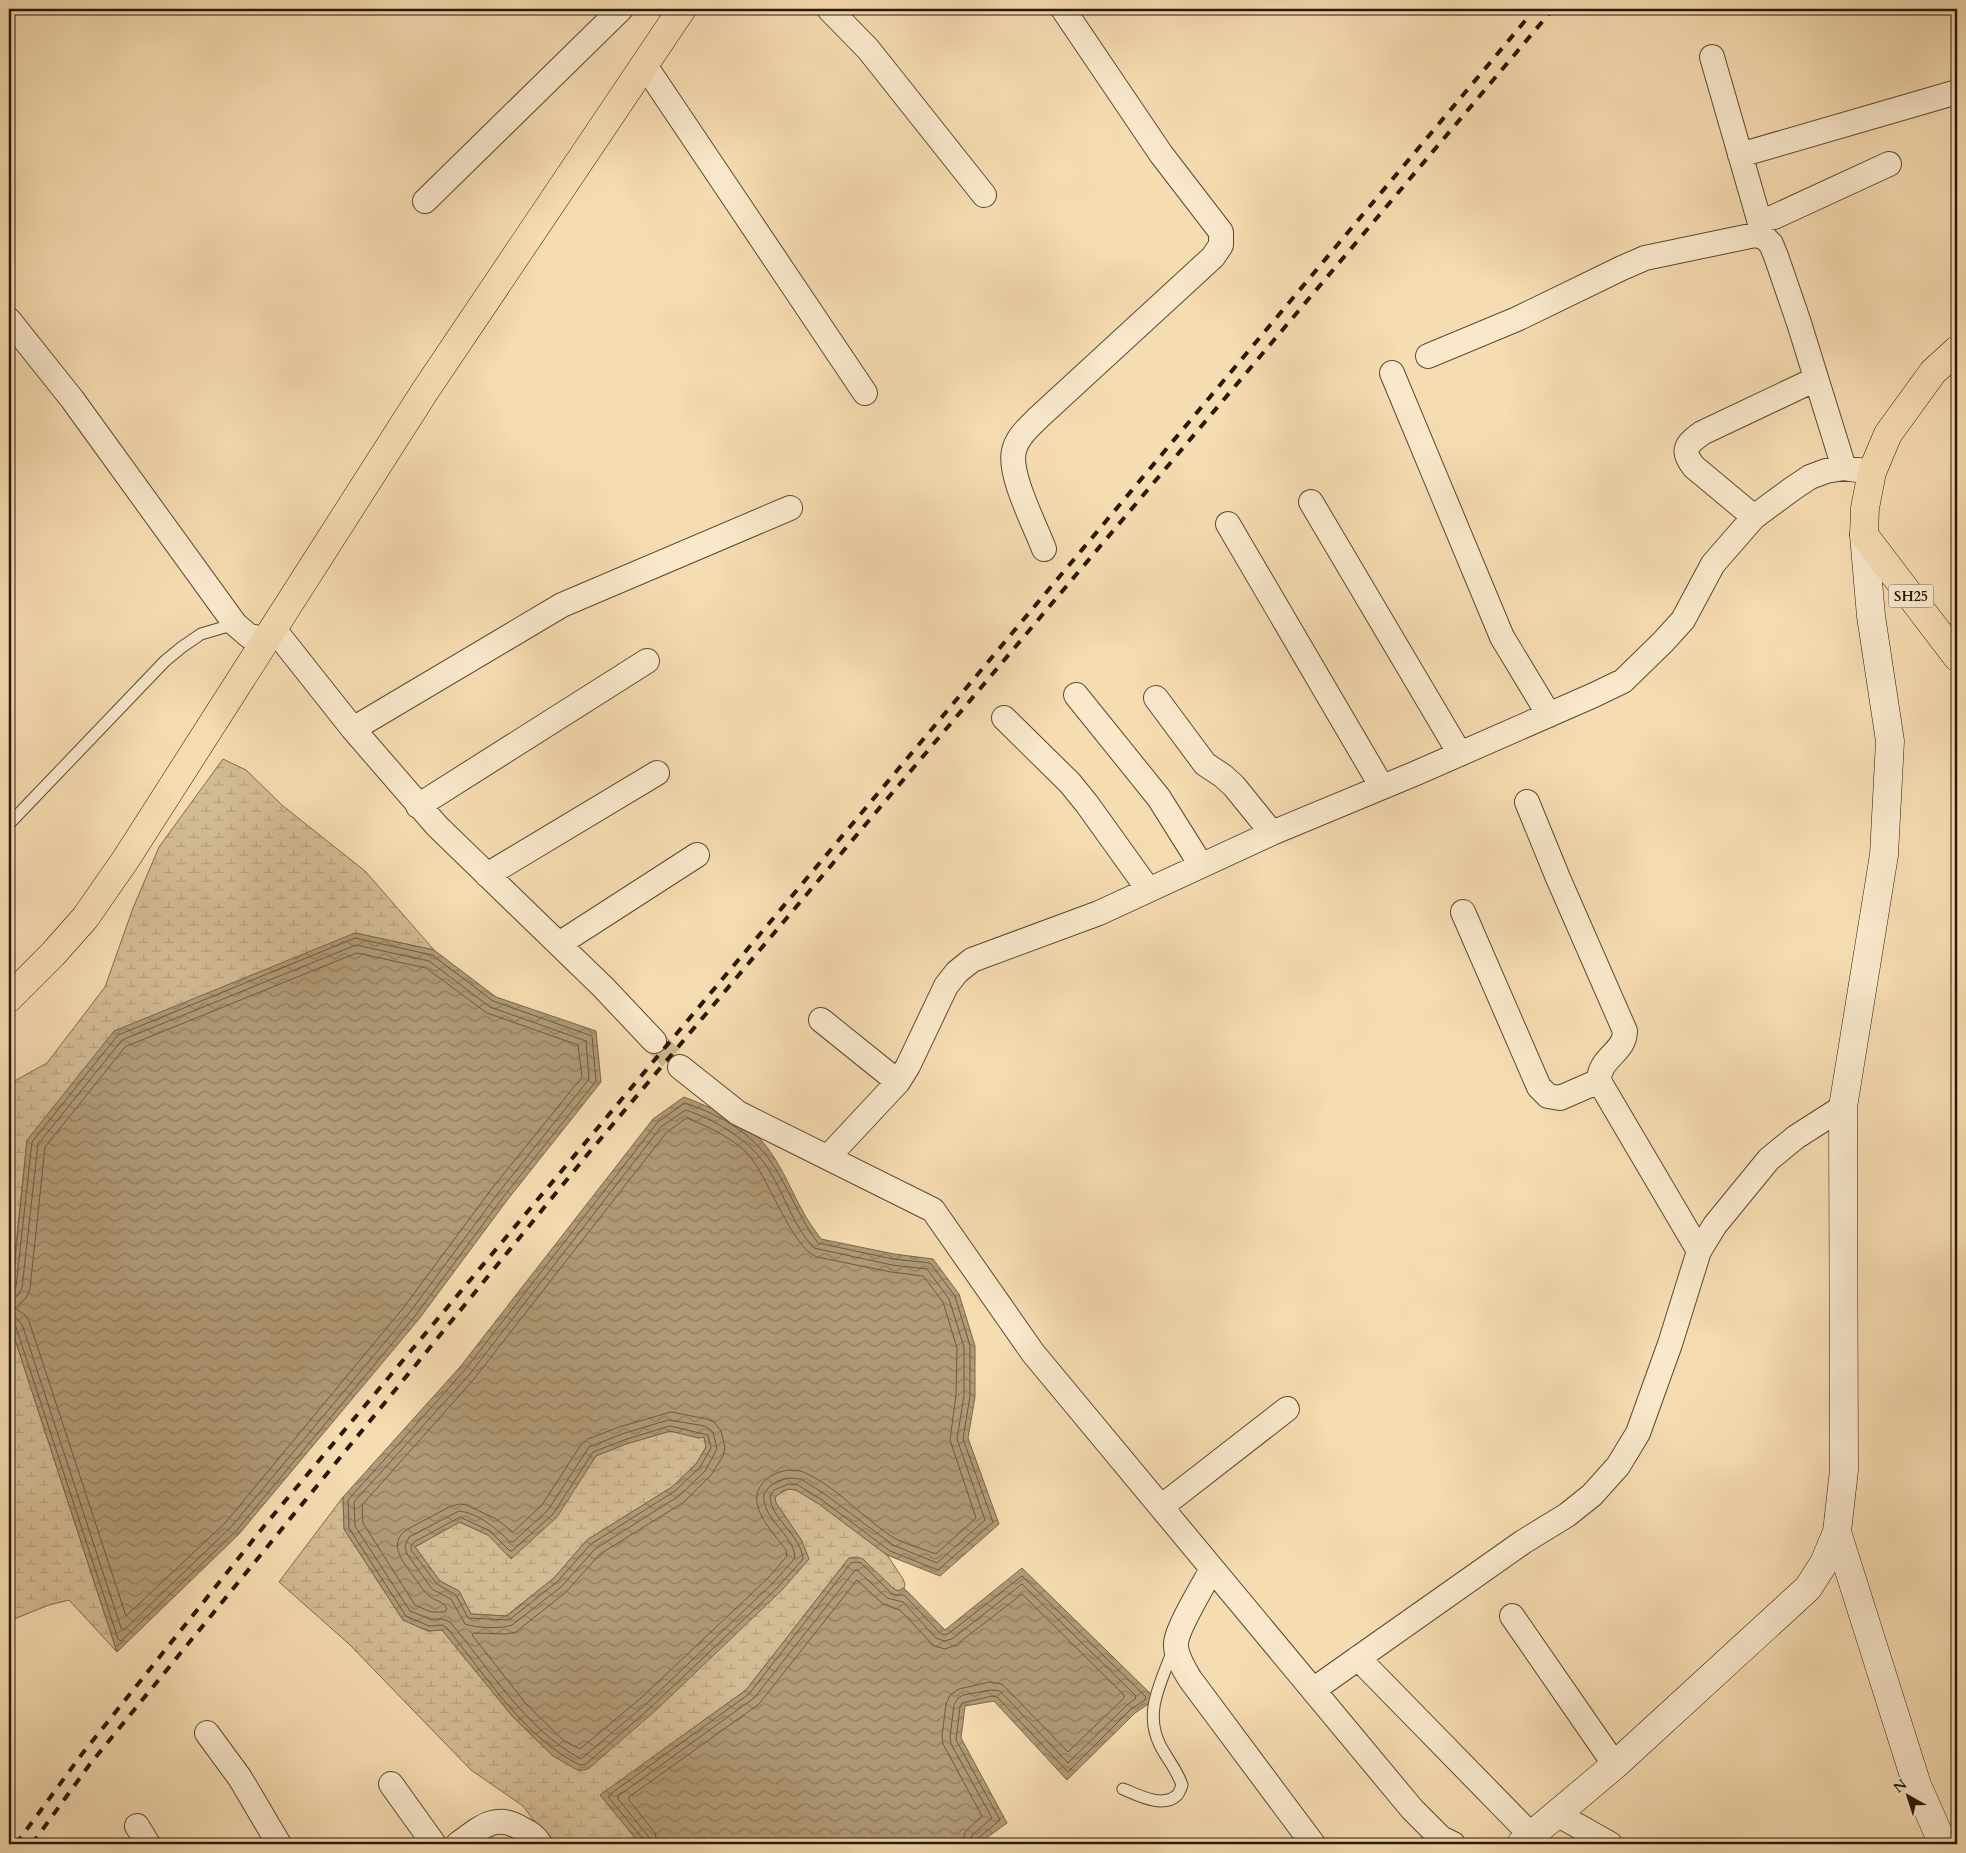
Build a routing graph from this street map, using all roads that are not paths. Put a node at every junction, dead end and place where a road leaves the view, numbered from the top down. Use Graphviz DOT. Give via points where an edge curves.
graph roads {
  1 [pos="621,9"];
  2 [pos="682,9"];
  3 [pos="829,9"];
  4 [pos="1066,10"];
  5 [pos="1712,57"];
  6 [pos="644,64"];
  7 [pos="1957,92"];
  8 [pos="1740,155"];
  9 [pos="1889,164"];
  10 [pos="984,195"];
  11 [pos="425,201"];
  12 [pos="1762,229"];
  13 [pos="9,320"];
  14 [pos="1957,350"];
  15 [pos="1428,356"];
  16 [pos="1392,373"];
  17 [pos="1816,379"];
  18 [pos="865,393"];
  19 [pos="1844,468"];
  20 [pos="1872,472"];
  21 [pos="1311,502"];
  22 [pos="790,508"];
  23 [pos="1754,517"];
  24 [pos="1228,524"];
  25 [pos="1864,535"];
  26 [pos="1044,548"];
  27 [pos="235,624"];
  28 [pos="270,633"];
  29 [pos="1957,657"];
  30 [pos="646,661"];
  31 [pos="1076,695"];
  32 [pos="1156,698"];
  33 [pos="1548,715"];
  34 [pos="1004,718"];
  35 [pos="354,729"];
  36 [pos="1460,754"];
  37 [pos="657,773"];
  38 [pos="1382,787"];
  39 [pos="1527,802"];
  40 [pos="418,806"];
  41 [pos="9,824"];
  42 [pos="1272,833"];
  43 [pos="697,855"];
  44 [pos="1202,865"];
  45 [pos="487,875"];
  46 [pos="1148,889"];
  47 [pos="1463,912"];
  48 [pos="558,944"];
  49 [pos="9,998"];
  50 [pos="821,1020"];
  51 [pos="654,1041"];
  52 [pos="680,1066"];
  53 [pos="1600,1081"];
  54 [pos="898,1082"];
  55 [pos="1844,1107"];
  56 [pos="828,1158"];
  57 [pos="1699,1251"];
  58 [pos="1287,1409"];
  59 [pos="1161,1507"];
  60 [pos="1836,1532"];
  61 [pos="1212,1568"];
  62 [pos="1512,1616"];
  63 [pos="1176,1643"];
  64 [pos="1358,1658"];
  65 [pos="1313,1690"];
  66 [pos="207,1733"];
  67 [pos="1615,1765"];
  68 [pos="392,1784"];
  69 [pos="1123,1789"];
  70 [pos="1557,1814"];
  71 [pos="1526,1840"];
  72 [pos="279,1844"];
  73 [pos="434,1844"];
  74 [pos="458,1844"];
  75 [pos="540,1844"];
  76 [pos="1314,1844"];
  77 [pos="1453,1844"];
  78 [pos="1610,1844"];
  79 [pos="1943,1844"];
  1 -- 11 [label="street"];
  2 -- 6 [label="main road"];
  3 -- 10 [label="street" via="868,49"];
  4 -- 26 [label="street" via="1161,154 1221,232 1221,246 1022,435 1014,451 1013,471"];
  5 -- 8 [label="street"];
  6 -- 18 [label="street"];
  6 -- 28 [label="main road" via="425,391"];
  7 -- 8 [label="street"];
  8 -- 12 [label="street"];
  9 -- 12 [label="street" via="1774,217"];
  12 -- 15 [label="street" via="1755,235 1645,258 1517,319"];
  12 -- 17 [label="street" via="1776,256"];
  13 -- 27 [label="street" via="72,399"];
  14 -- 20 [label="main road" via="1933,372 1888,434"];
  16 -- 33 [label="street" via="1502,637"];
  17 -- 19 [label="street"];
  17 -- 23 [label="street" via="1702,433 1687,448 1686,458"];
  19 -- 20 [label="street"];
  19 -- 23 [label="street" via="1810,477"];
  20 -- 25 [label="main road" via="1864,508"];
  21 -- 36 [label="street"];
  22 -- 35 [label="street" via="562,605"];
  23 -- 33 [label="street" via="1713,564 1683,620 1664,642 1623,681"];
  24 -- 38 [label="street"];
  25 -- 29 [label="main road, SH25"];
  25 -- 55 [label="main road" via="1871,616 1890,741 1884,856"];
  27 -- 28 [label="street" via="249,636"];
  27 -- 41 [label="lane" via="201,634 165,661"];
  28 -- 35 [label="street"];
  28 -- 49 [label="main road" via="85,918"];
  30 -- 40 [label="street"];
  31 -- 44 [label="street" via="1159,798"];
  32 -- 42 [label="street" via="1205,764 1234,786"];
  33 -- 36 [label="street"];
  34 -- 46 [label="street" via="1070,782"];
  35 -- 40 [label="street"];
  36 -- 38 [label="street"];
  37 -- 45 [label="street"];
  38 -- 42 [label="street"];
  39 -- 53 [label="street" via="1625,1030 1625,1039 1599,1073"];
  40 -- 45 [label="street"];
  42 -- 44 [label="street"];
  43 -- 48 [label="street"];
  44 -- 46 [label="street"];
  45 -- 48 [label="street"];
  46 -- 54 [label="street" via="1059,929 972,960 946,986"];
  47 -- 53 [label="street" via="1539,1087 1548,1096 1560,1098"];
  48 -- 51 [label="street"];
  50 -- 54 [label="street"];
  52 -- 56 [label="street" via="738,1113"];
  53 -- 57 [label="street"];
  54 -- 56 [label="street"];
  55 -- 57 [label="street" via="1768,1159"];
  55 -- 60 [label="main road" via="1844,1470"];
  56 -- 59 [label="street" via="933,1210 1033,1353"];
  57 -- 64 [label="street" via="1638,1433 1618,1466 1592,1495 1567,1515 1523,1542"];
  58 -- 59 [label="street"];
  59 -- 61 [label="street"];
  60 -- 67 [label="main road" via="1824,1563 1808,1588"];
  60 -- 79 [label="main road" via="1917,1785"];
  61 -- 63 [label="street"];
  61 -- 65 [label="street"];
  62 -- 67 [label="street"];
  63 -- 69 [label="lane" via="1152,1709 1152,1721 1160,1745 1182,1785 1177,1796 1164,1801"];
  63 -- 76 [label="street" via="1190,1679"];
  64 -- 65 [label="street"];
  64 -- 71 [label="street"];
  65 -- 77 [label="street" via="1427,1826"];
  66 -- 72 [label="street" via="240,1778"];
  67 -- 70 [label="main road"];
  68 -- 73 [label="street"];
  70 -- 71 [label="main road"];
  70 -- 78 [label="street"];
  74 -- 75 [label="street" via="498,1820 511,1822 536,1837"];
}
